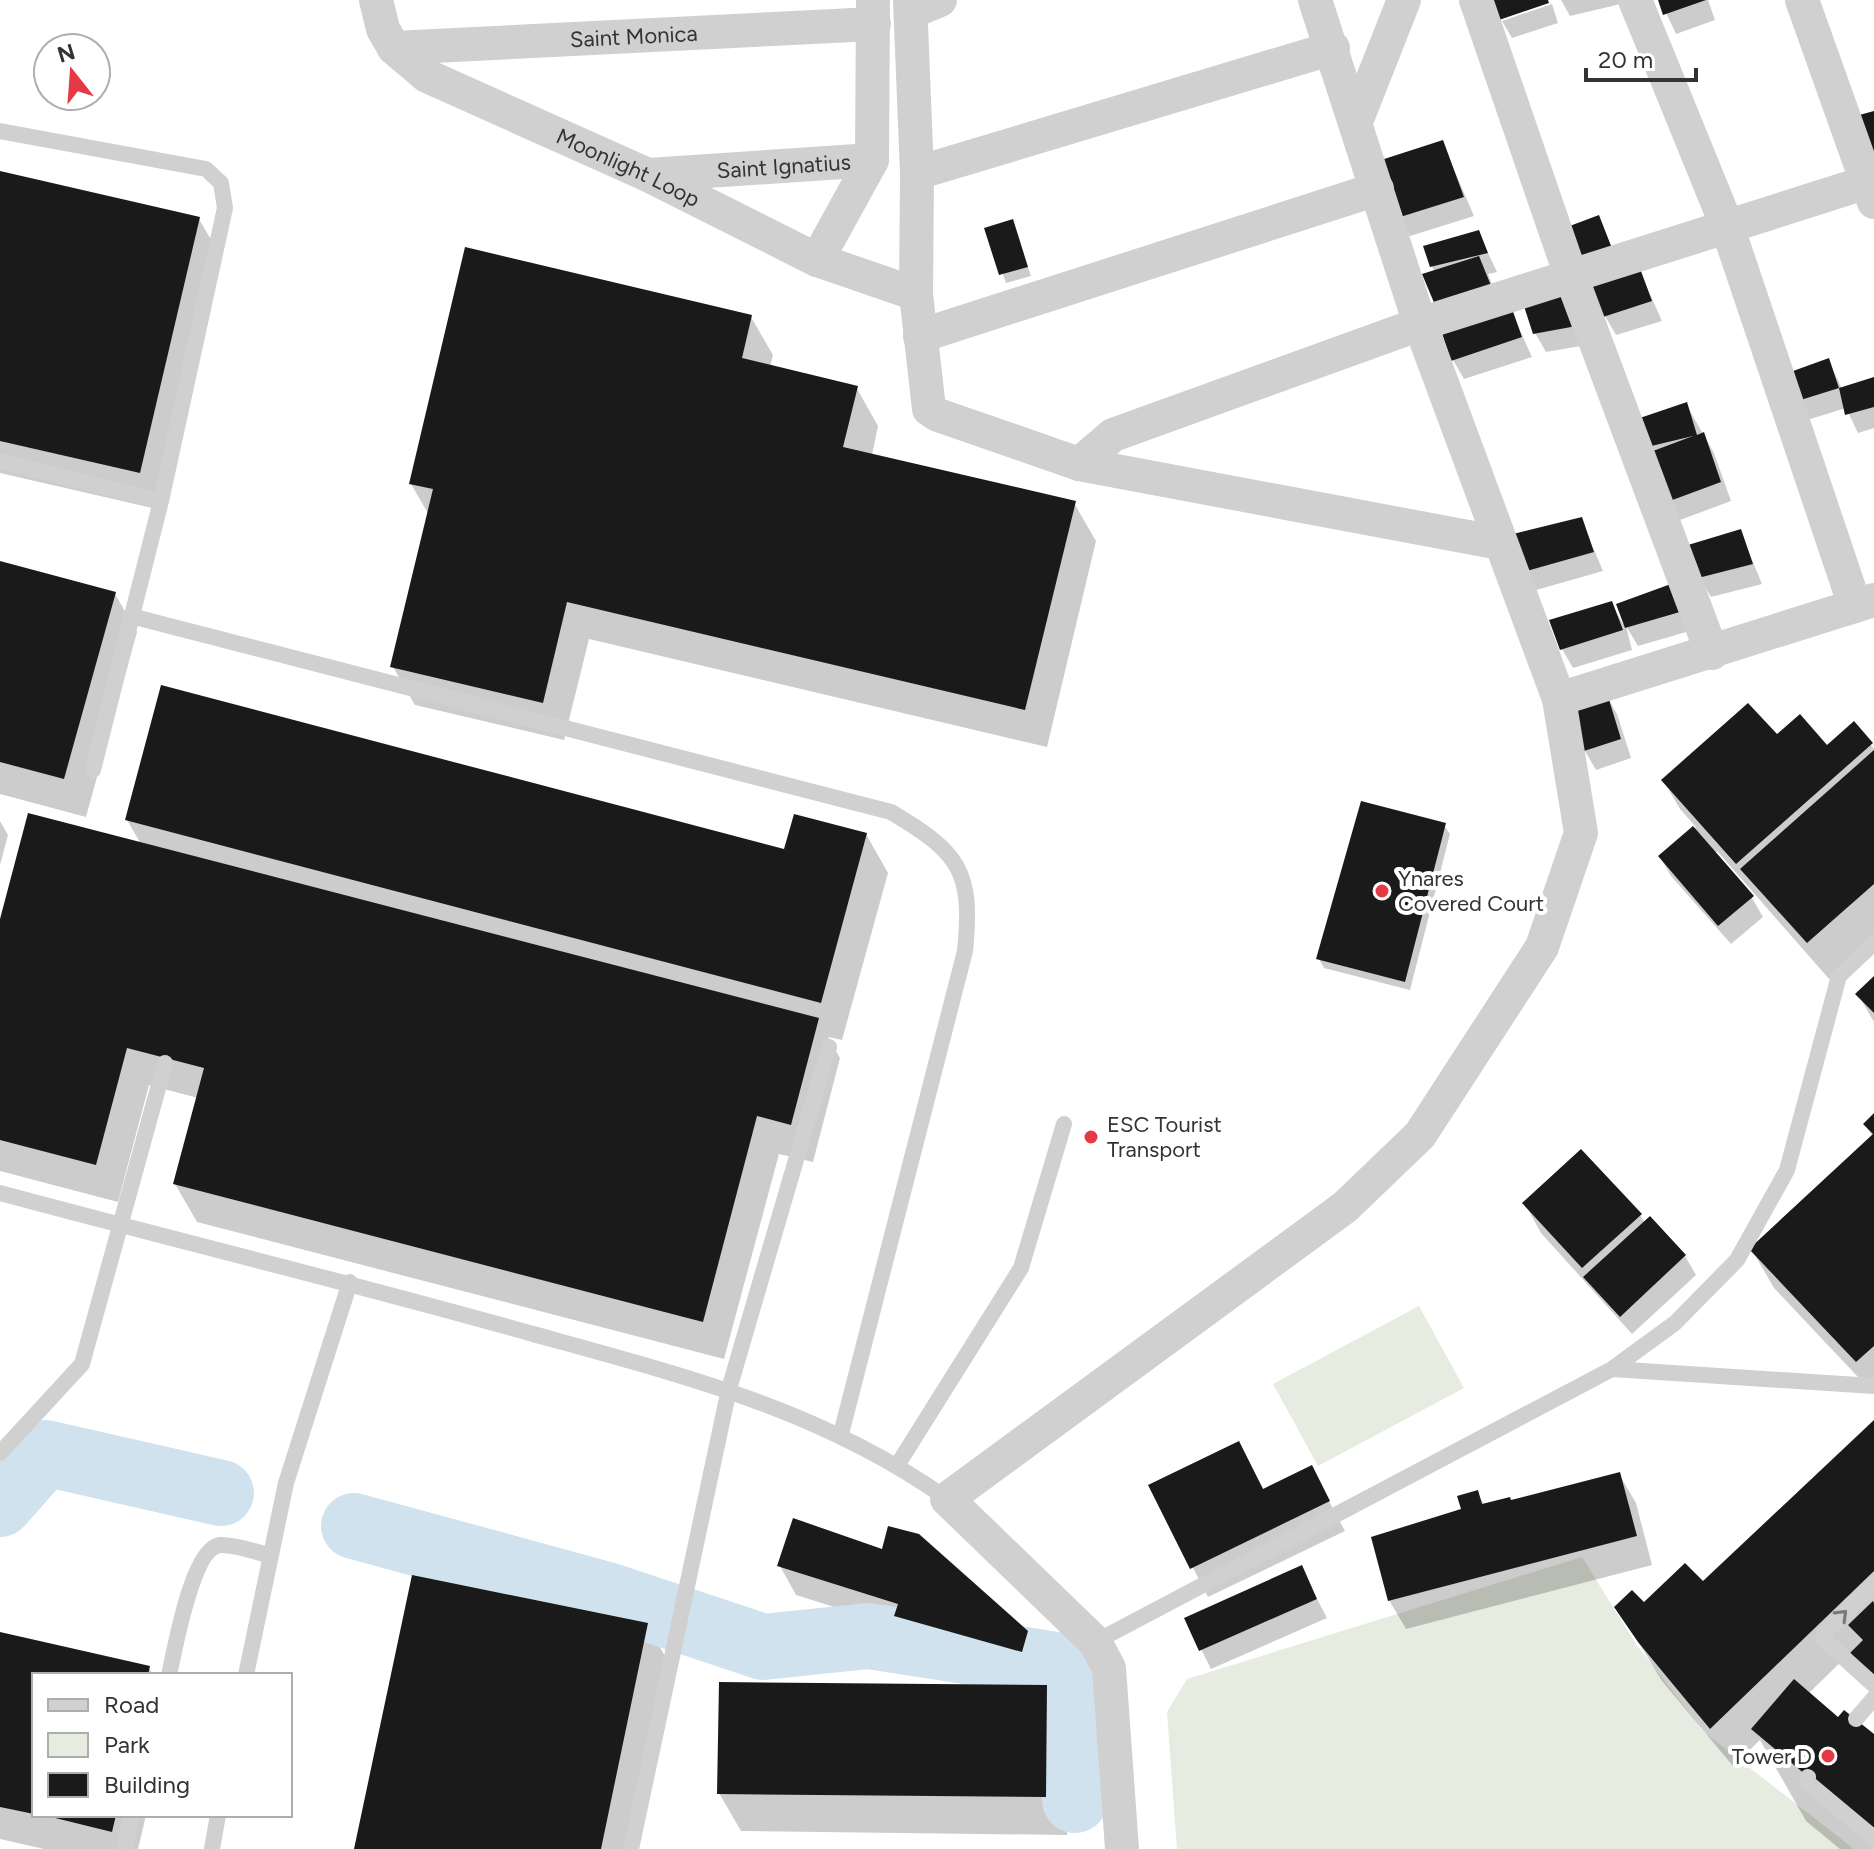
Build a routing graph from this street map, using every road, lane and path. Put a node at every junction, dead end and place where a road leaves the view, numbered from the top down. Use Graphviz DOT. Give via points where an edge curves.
graph roads {
  1 [pos="376,0"];
  2 [pos="1315,0"];
  3 [pos="1404,0"];
  4 [pos="1476,0"];
  5 [pos="1635,0"];
  6 [pos="1802,0"];
  7 [pos="920,4"];
  8 [pos="874,12"];
  9 [pos="394,48"];
  10 [pos="1333,48"];
  11 [pos="1357,119"];
  12 [pos="0,131"];
  13 [pos="872,160"];
  14 [pos="917,173"];
  15 [pos="648,175"];
  16 [pos="1872,188"];
  17 [pos="1377,189"];
  18 [pos="1727,226"];
  19 [pos="817,260"];
  20 [pos="1571,276"];
  21 [pos="916,294"];
  22 [pos="1420,324"];
  23 [pos="920,336"];
  24 [pos="0,461"];
  25 [pos="1079,464"];
  26 [pos="161,501"];
  27 [pos="1500,543"];
  28 [pos="1864,603"];
  29 [pos="131,616"];
  30 [pos="1712,653"];
  31 [pos="1559,699"];
  32 [pos="93,770"];
  33 [pos="1874,943"];
  34 [pos="829,1047"];
  35 [pos="165,1063"];
  36 [pos="1064,1124"];
  37 [pos="0,1193"];
  38 [pos="120,1225"];
  39 [pos="350,1282"];
  40 [pos="1612,1369"];
  41 [pos="1874,1386"];
  42 [pos="729,1389"];
  43 [pos="841,1434"];
  44 [pos="0,1453"];
  45 [pos="898,1464"];
  46 [pos="947,1499"];
  47 [pos="269,1555"];
  48 [pos="1874,1584"];
  49 [pos="1095,1642"];
  50 [pos="170,1673"];
  51 [pos="246,1673"];
  52 [pos="1874,1685"];
  53 [pos="1874,1698"];
  54 [pos="1856,1719"];
  55 [pos="1808,1777"];
  56 [pos="132,1817"];
  57 [pos="218,1817"];
  58 [pos="1874,1838"];
  59 [pos="124,1849"];
  60 [pos="212,1849"];
  61 [pos="631,1849"];
  62 [pos="1122,1849"];
  1 -- 9 [label="street, Moonlight Loop"];
  2 -- 10 [label="street"];
  3 -- 11 [label="street"];
  4 -- 20 [label="street"];
  5 -- 18 [label="street"];
  6 -- 16 [label="street"];
  7 -- 14 [label="street"];
  8 -- 9 [label="street, Saint Monica"];
  8 -- 13 [label="street"];
  9 -- 15 [label="street, Moonlight Loop" via="427,76"];
  10 -- 11 [label="street"];
  10 -- 14 [label="street"];
  11 -- 17 [label="street"];
  12 -- 26 [label="lane" via="206,169 221,183 225,208"];
  13 -- 15 [label="street, Saint Ignatius"];
  13 -- 19 [label="street"];
  14 -- 21 [label="street"];
  15 -- 19 [label="street, Moonlight Loop"];
  16 -- 18 [label="street"];
  17 -- 22 [label="street"];
  17 -- 23 [label="street"];
  18 -- 20 [label="street"];
  18 -- 28 [label="street"];
  19 -- 21 [label="street, Moonlight Loop"];
  20 -- 22 [label="street"];
  20 -- 30 [label="street"];
  21 -- 23 [label="street"];
  22 -- 25 [label="street" via="1113,435"];
  22 -- 27 [label="street"];
  23 -- 25 [label="street" via="929,409"];
  24 -- 26 [label="lane"];
  25 -- 27 [label="street"];
  26 -- 29 [label="lane"];
  27 -- 31 [label="street"];
  28 -- 30 [label="street"];
  29 -- 32 [label="lane"];
  29 -- 43 [label="lane" via="891,812 932,836 958,867 970,904 965,951"];
  30 -- 31 [label="street"];
  31 -- 46 [label="street" via="1581,833 1542,947 1420,1135 1345,1207"];
  33 -- 40 [label="lane" via="1839,976 1787,1170 1737,1260 1675,1323"];
  34 -- 42 [label="lane"];
  35 -- 38 [label="lane"];
  36 -- 45 [label="lane" via="1021,1268"];
  37 -- 38 [label="lane"];
  38 -- 39 [label="lane"];
  38 -- 44 [label="lane" via="82,1364"];
  39 -- 42 [label="lane"];
  39 -- 47 [label="lane" via="286,1483"];
  40 -- 41 [label="lane"];
  40 -- 49 [label="lane"];
  42 -- 43 [label="lane"];
  42 -- 61 [label="lane"];
  43 -- 45 [label="lane"];
  45 -- 46 [label="lane"];
  46 -- 49 [label="street"];
  47 -- 50 [label="lane" via="219,1545 205,1551"];
  47 -- 51 [label="lane"];
  52 -- 48 [label="lane, one-way" via="1823,1639"];
  49 -- 62 [label="street" via="1109,1668"];
  53 -- 54 [label="lane"];
  55 -- 58 [label="lane" via="1807,1782"];
  56 -- 59 [label="lane"];
  57 -- 60 [label="lane"];
}
